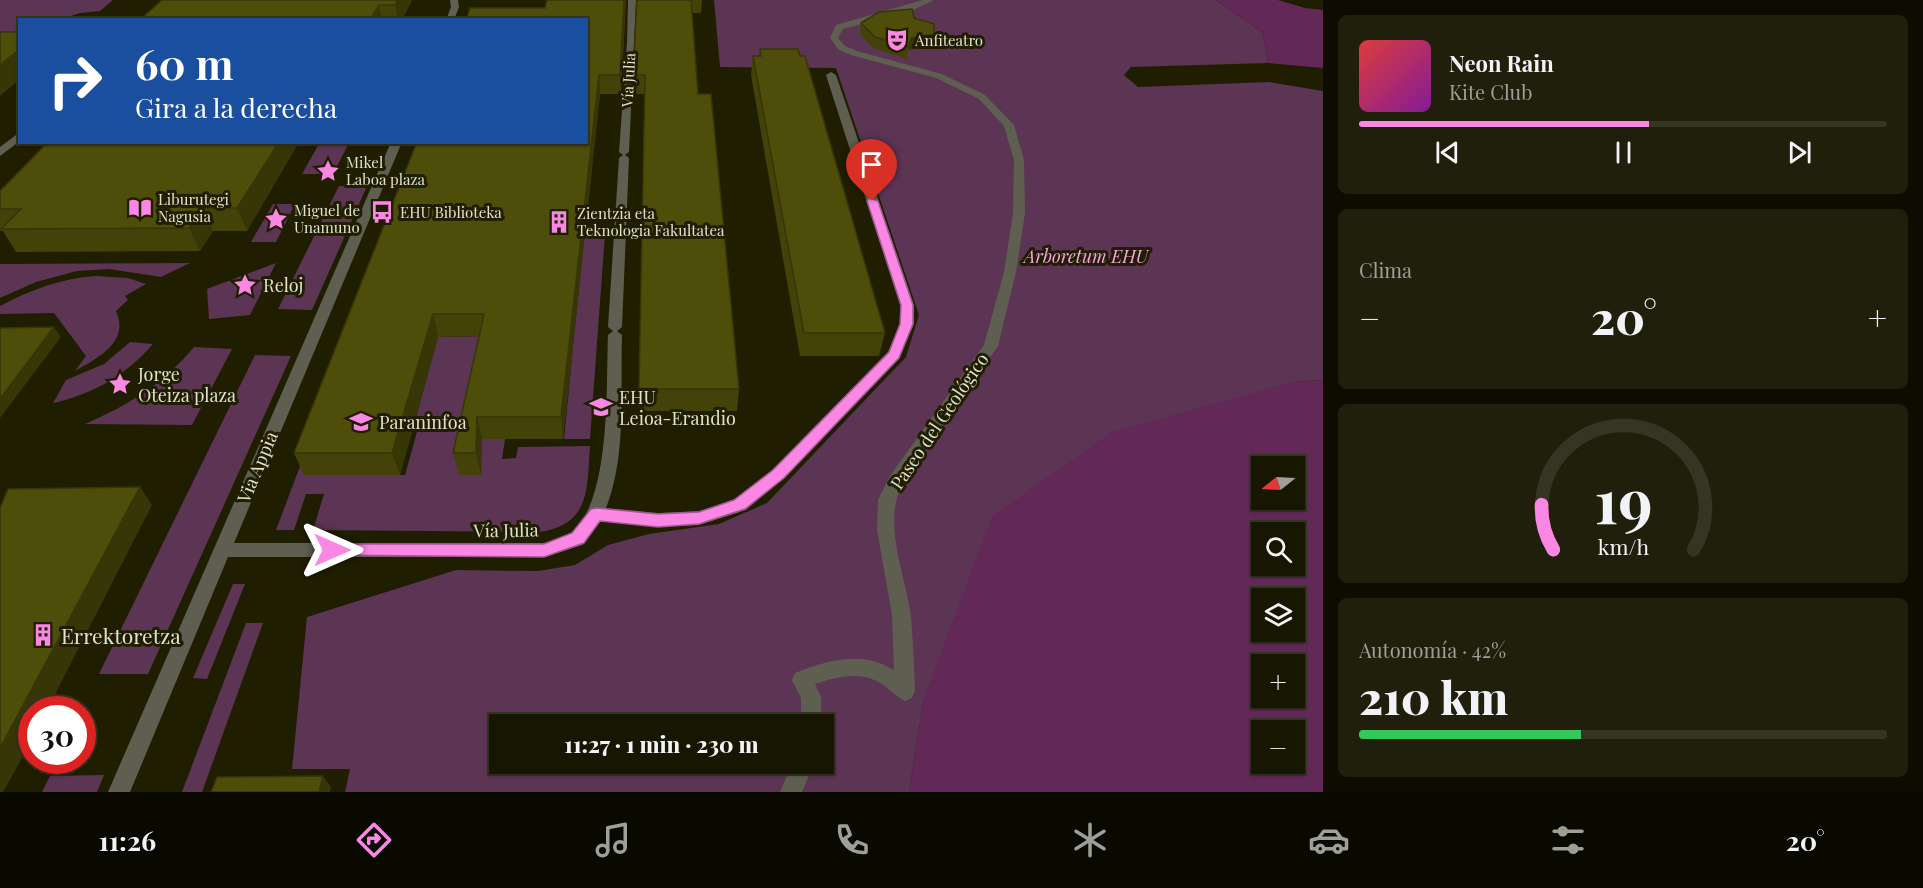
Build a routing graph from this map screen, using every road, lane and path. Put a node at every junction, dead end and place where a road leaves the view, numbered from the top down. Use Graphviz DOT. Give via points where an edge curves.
graph roads {
  1 [pos="454,0"];
  2 [pos="632,0"];
  3 [pos="930,0"];
  4 [pos="451,18"];
  5 [pos="831,75"];
  6 [pos="18,137"];
  7 [pos="396,144"];
  8 [pos="0,153"];
  9 [pos="597,514"];
  10 [pos="222,550"];
  11 [pos="811,714"];
  12 [pos="799,774"];
  13 [pos="119,792"];
  14 [pos="792,792"];
  1 -- 4 [label="street"];
  2 -- 9 [label="street, Vía Julia" via="608,474"];
  3 -- 11 [label="street, Paseo del Geológico" via="902,11 853,21 839,27 834,38 842,48 854,53 909,66 964,86 1004,118 1019,160 1019,213 1010,272 991,346 886,500 886,530 905,655 905,691 894,680 870,668 835,667 802,680 811,697"];
  5 -- 9 [label="street" via="907,305 907,324 894,354 778,474 740,505 699,518 658,520"];
  6 -- 8 [label="street"];
  7 -- 10 [label="street, Via Appia"];
  9 -- 10 [label="street, Vía Julia" via="578,538 544,550"];
  10 -- 13 [label="street, Via Appia"];
  12 -- 14 [label="street"];
}
